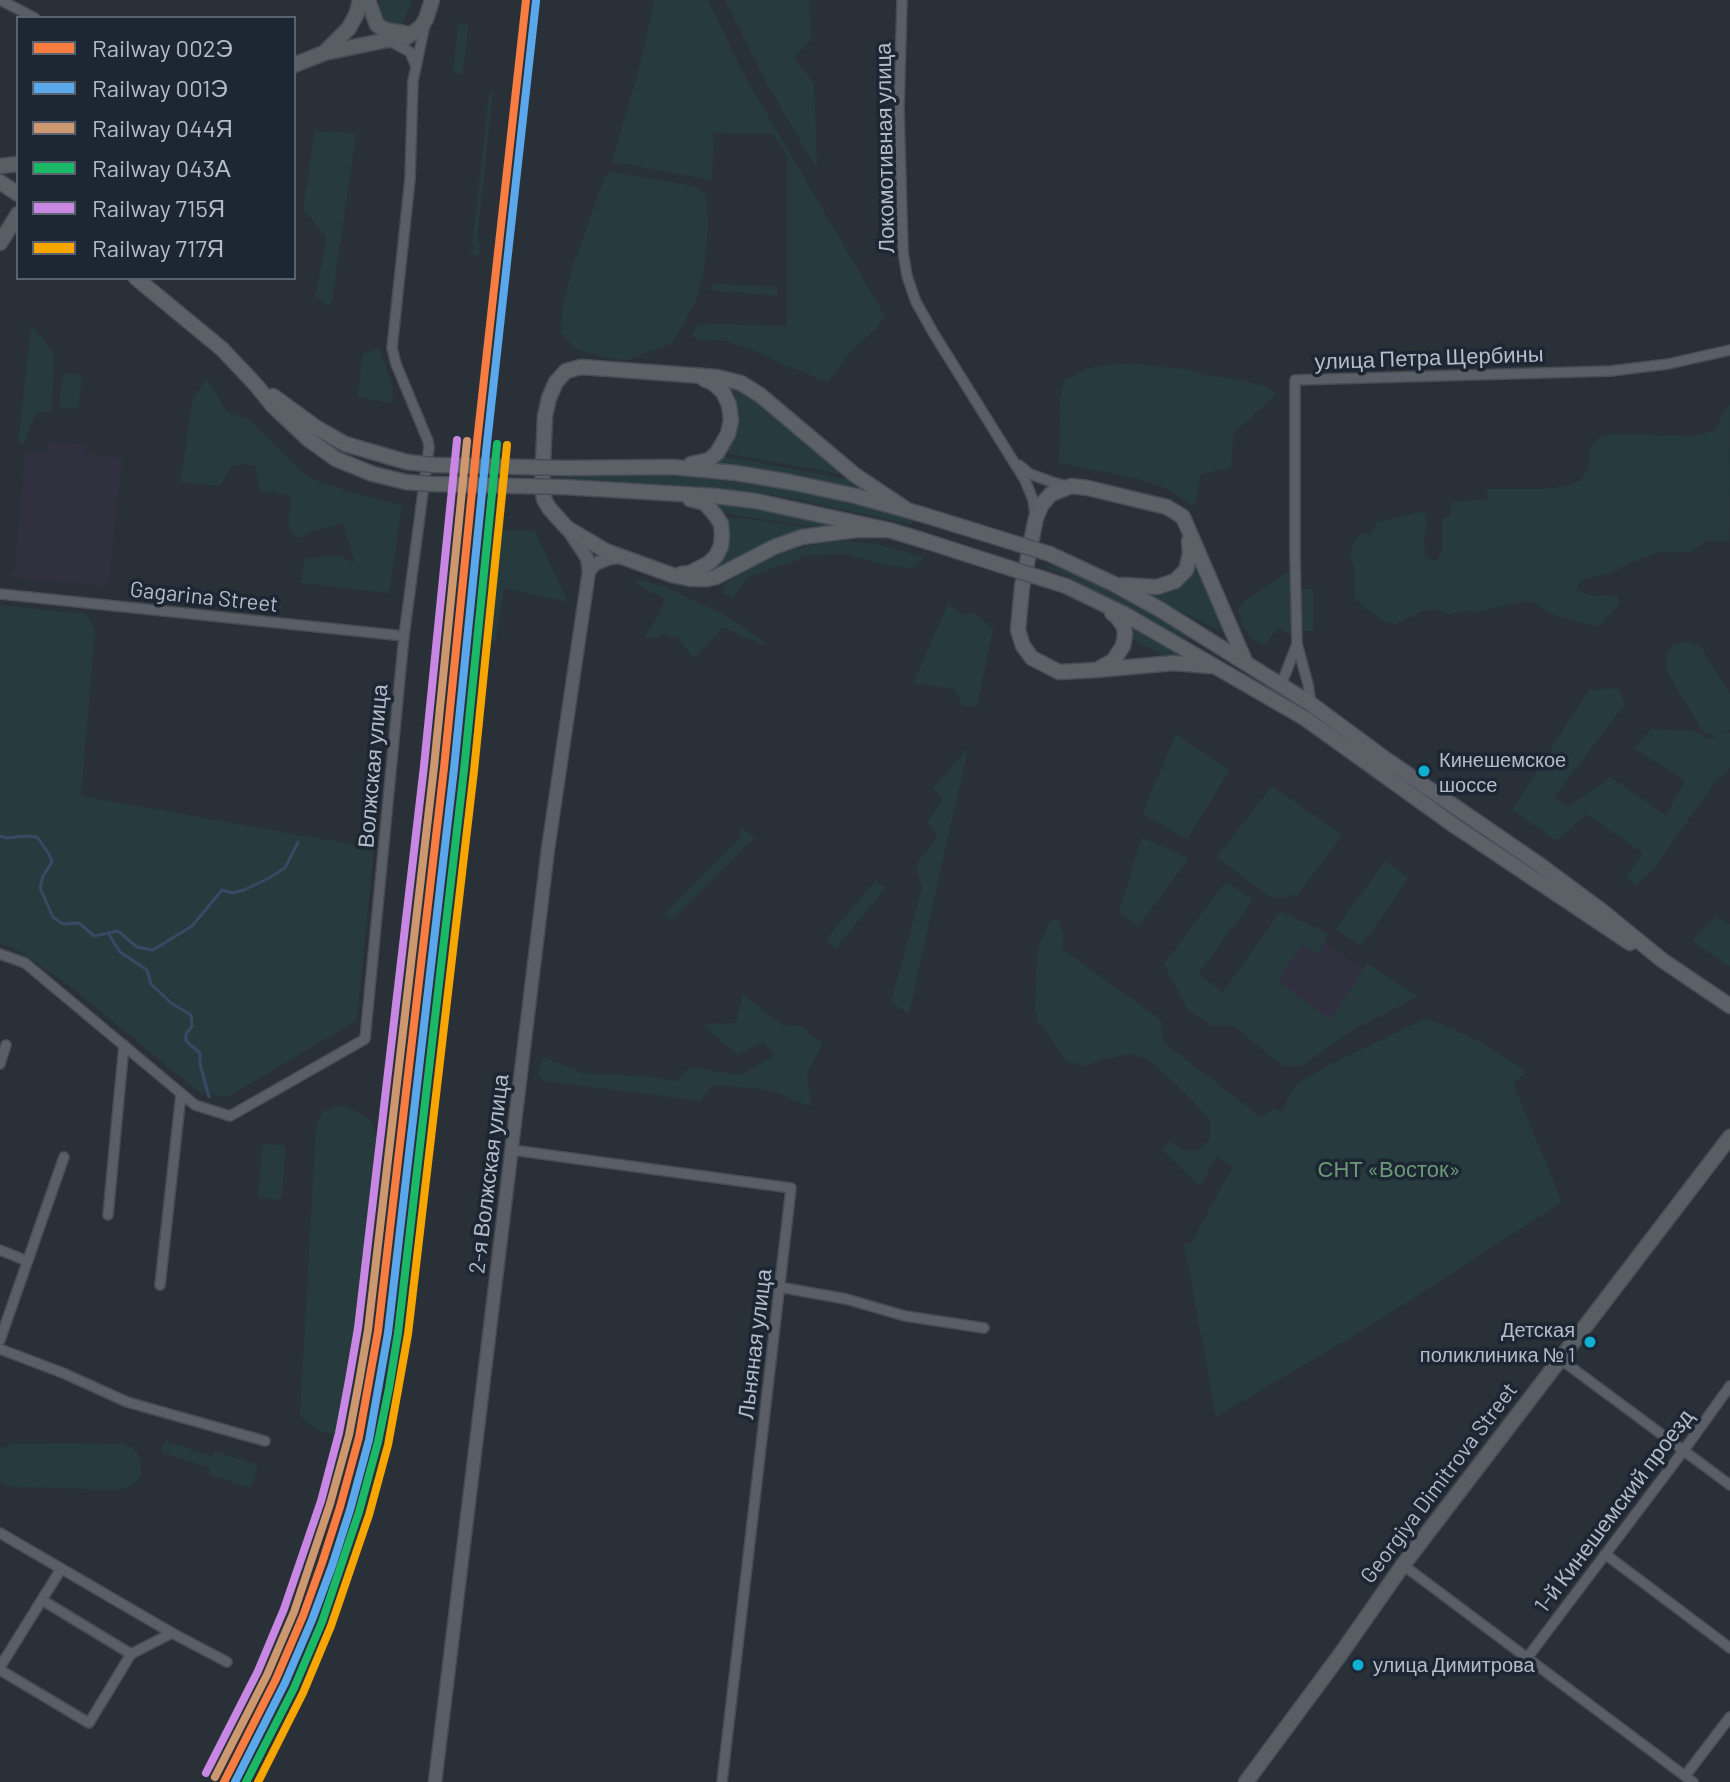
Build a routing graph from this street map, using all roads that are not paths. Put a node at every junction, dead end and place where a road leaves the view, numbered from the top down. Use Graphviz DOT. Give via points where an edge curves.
graph roads {
  1 [pos="0,0"];
  2 [pos="360,0"];
  3 [pos="368,0"];
  4 [pos="432,0"];
  5 [pos="902,0"];
  6 [pos="31,16"];
  7 [pos="426,19"];
  8 [pos="377,25"];
  9 [pos="417,32"];
  10 [pos="387,40"];
  11 [pos="324,53"];
  12 [pos="296,64"];
  13 [pos="415,64"];
  14 [pos="16,217"];
  15 [pos="0,243"];
  16 [pos="138,280"];
  17 [pos="1730,350"];
  18 [pos="696,376"];
  19 [pos="256,385"];
  20 [pos="1012,459"];
  21 [pos="672,467"];
  22 [pos="1071,486"];
  23 [pos="674,494"];
  24 [pos="906,509"];
  25 [pos="1036,518"];
  26 [pos="567,528"];
  27 [pos="889,530"];
  28 [pos="1189,533"];
  29 [pos="623,557"];
  30 [pos="589,571"];
  31 [pos="672,575"];
  32 [pos="1114,584"];
  33 [pos="0,594"];
  34 [pos="1093,598"];
  35 [pos="404,636"];
  36 [pos="1297,644"];
  37 [pos="1245,662"];
  38 [pos="1218,667"];
  39 [pos="1096,670"];
  40 [pos="1281,685"];
  41 [pos="1311,704"];
  42 [pos="0,954"];
  43 [pos="1662,960"];
  44 [pos="1730,1006"];
  45 [pos="6,1045"];
  46 [pos="124,1045"];
  47 [pos="0,1064"];
  48 [pos="181,1094"];
  49 [pos="1730,1137"];
  50 [pos="512,1150"];
  51 [pos="64,1157"];
  52 [pos="108,1215"];
  53 [pos="0,1250"];
  54 [pos="27,1261"];
  55 [pos="160,1285"];
  56 [pos="779,1287"];
  57 [pos="984,1328"];
  58 [pos="0,1340"];
  59 [pos="0,1349"];
  60 [pos="1560,1359"];
  61 [pos="1730,1386"];
  62 [pos="265,1441"];
  63 [pos="1684,1450"];
  64 [pos="1730,1485"];
  65 [pos="0,1533"];
  66 [pos="1605,1554"];
  67 [pos="1403,1565"];
  68 [pos="61,1569"];
  69 [pos="42,1600"];
  70 [pos="172,1633"];
  71 [pos="1730,1648"];
  72 [pos="131,1654"];
  73 [pos="1527,1658"];
  74 [pos="227,1662"];
  75 [pos="0,1668"];
  76 [pos="1730,1717"];
  77 [pos="1689,1779"];
  78 [pos="435,1782"];
  79 [pos="722,1782"];
  80 [pos="1246,1782"];
  1 -- 6 [label="street"];
  2 -- 11 [label="main road" via="349,28"];
  3 -- 8 [label="main road"];
  4 -- 7 [label="main road"];
  5 -- 20 [label="street, Локомотивная улица" via="899,110 907,276 934,334"];
  7 -- 9 [label="main road"];
  7 -- 13 [label="street, Волжская улица"];
  8 -- 9 [label="main road"];
  8 -- 10 [label="street"];
  9 -- 10 [label="main road"];
  10 -- 11 [label="main road"];
  10 -- 13 [label="street" via="410,52"];
  11 -- 12 [label="main road"];
  13 -- 35 [label="street, Волжская улица" via="410,179 392,348 429,447"];
  14 -- 15 [label="main road"];
  16 -- 19 [label="main road" via="222,349"];
  17 -- 36 [label="street, улица Петра Щербины" via="1611,371 1295,380"];
  18 -- 21 [label="main road" via="723,392 731,420 728,434 709,460"];
  18 -- 24 [label="main road" via="741,383 760,395 855,475"];
  18 -- 26 [label="main road" via="581,367 566,371 556,382 545,416 542,488 549,508"];
  19 -- 21 [label="main road, bridge" via="345,444 407,462"];
  19 -- 23 [label="main road, bridge" via="308,439 336,459 373,474 431,484"];
  20 -- 22 [label="street" via="1030,474"];
  20 -- 25 [label="street, Локомотивная улица" via="1025,480"];
  21 -- 24 [label="main road" via="790,482"];
  22 -- 25 [label="main road" via="1051,494"];
  22 -- 28 [label="main road" via="1167,507 1183,517"];
  23 -- 27 [label="main road" via="756,501"];
  23 -- 31 [label="main road" via="705,503 722,534 709,563"];
  24 -- 32 [label="main road, bridge" via="1050,554"];
  25 -- 39 [label="main road" via="1018,630 1023,646 1032,658 1059,672"];
  26 -- 29 [label="main road"];
  26 -- 30 [label="street" via="580,544"];
  27 -- 31 [label="main road" via="802,537 707,579"];
  27 -- 34 [label="main road, bridge"];
  28 -- 32 [label="main road" via="1186,570 1175,581 1141,588"];
  28 -- 37 [label="main road"];
  29 -- 30 [label="street" via="595,564"];
  29 -- 31 [label="main road"];
  30 -- 50 [label="street, 2-я Волжская улица"];
  32 -- 37 [label="main road"];
  33 -- 35 [label="street, Gagarina Street"];
  34 -- 38 [label="main road"];
  34 -- 39 [label="main road" via="1117,617 1125,635 1119,654"];
  35 -- 48 [label="street, Волжская улица" via="365,1039 230,1116 195,1105"];
  36 -- 40 [label="street, улица Петра Щербины"];
  36 -- 41 [label="street, улица Петра Щербины"];
  37 -- 40 [label="main road"];
  38 -- 39 [label="main road" via="1174,663"];
  38 -- 43 [label="main road" via="1306,719 1558,896"];
  40 -- 41 [label="main road"];
  41 -- 43 [label="main road" via="1540,865"];
  42 -- 46 [label="street, Волжская улица" via="25,963"];
  43 -- 44 [label="main road"];
  45 -- 47 [label="street"];
  46 -- 48 [label="street, Волжская улица"];
  46 -- 52 [label="street"];
  48 -- 55 [label="street"];
  49 -- 60 [label="main road, Georgiya Dimitrova Street"];
  50 -- 56 [label="street, Льняная улица" via="791,1188"];
  50 -- 78 [label="street, 2-я Волжская улица"];
  51 -- 54 [label="street"];
  53 -- 54 [label="street"];
  54 -- 58 [label="street"];
  56 -- 57 [label="street"];
  56 -- 79 [label="street, Льняная улица"];
  59 -- 62 [label="street" via="127,1402"];
  60 -- 63 [label="street"];
  60 -- 67 [label="main road, Georgiya Dimitrova Street"];
  61 -- 63 [label="street, 1-й Кинешемский проезд"];
  63 -- 64 [label="street"];
  63 -- 66 [label="street, 1-й Кинешемский проезд"];
  65 -- 68 [label="street"];
  66 -- 71 [label="street"];
  66 -- 73 [label="street, 1-й Кинешемский проезд"];
  67 -- 73 [label="street"];
  67 -- 80 [label="main road, Georgiya Dimitrova Street"];
  68 -- 69 [label="street"];
  68 -- 70 [label="street"];
  69 -- 72 [label="street"];
  69 -- 75 [label="street"];
  70 -- 72 [label="street"];
  70 -- 74 [label="street"];
  72 -- 75 [label="street" via="89,1723"];
  73 -- 77 [label="street"];
  76 -- 77 [label="street"];
}
